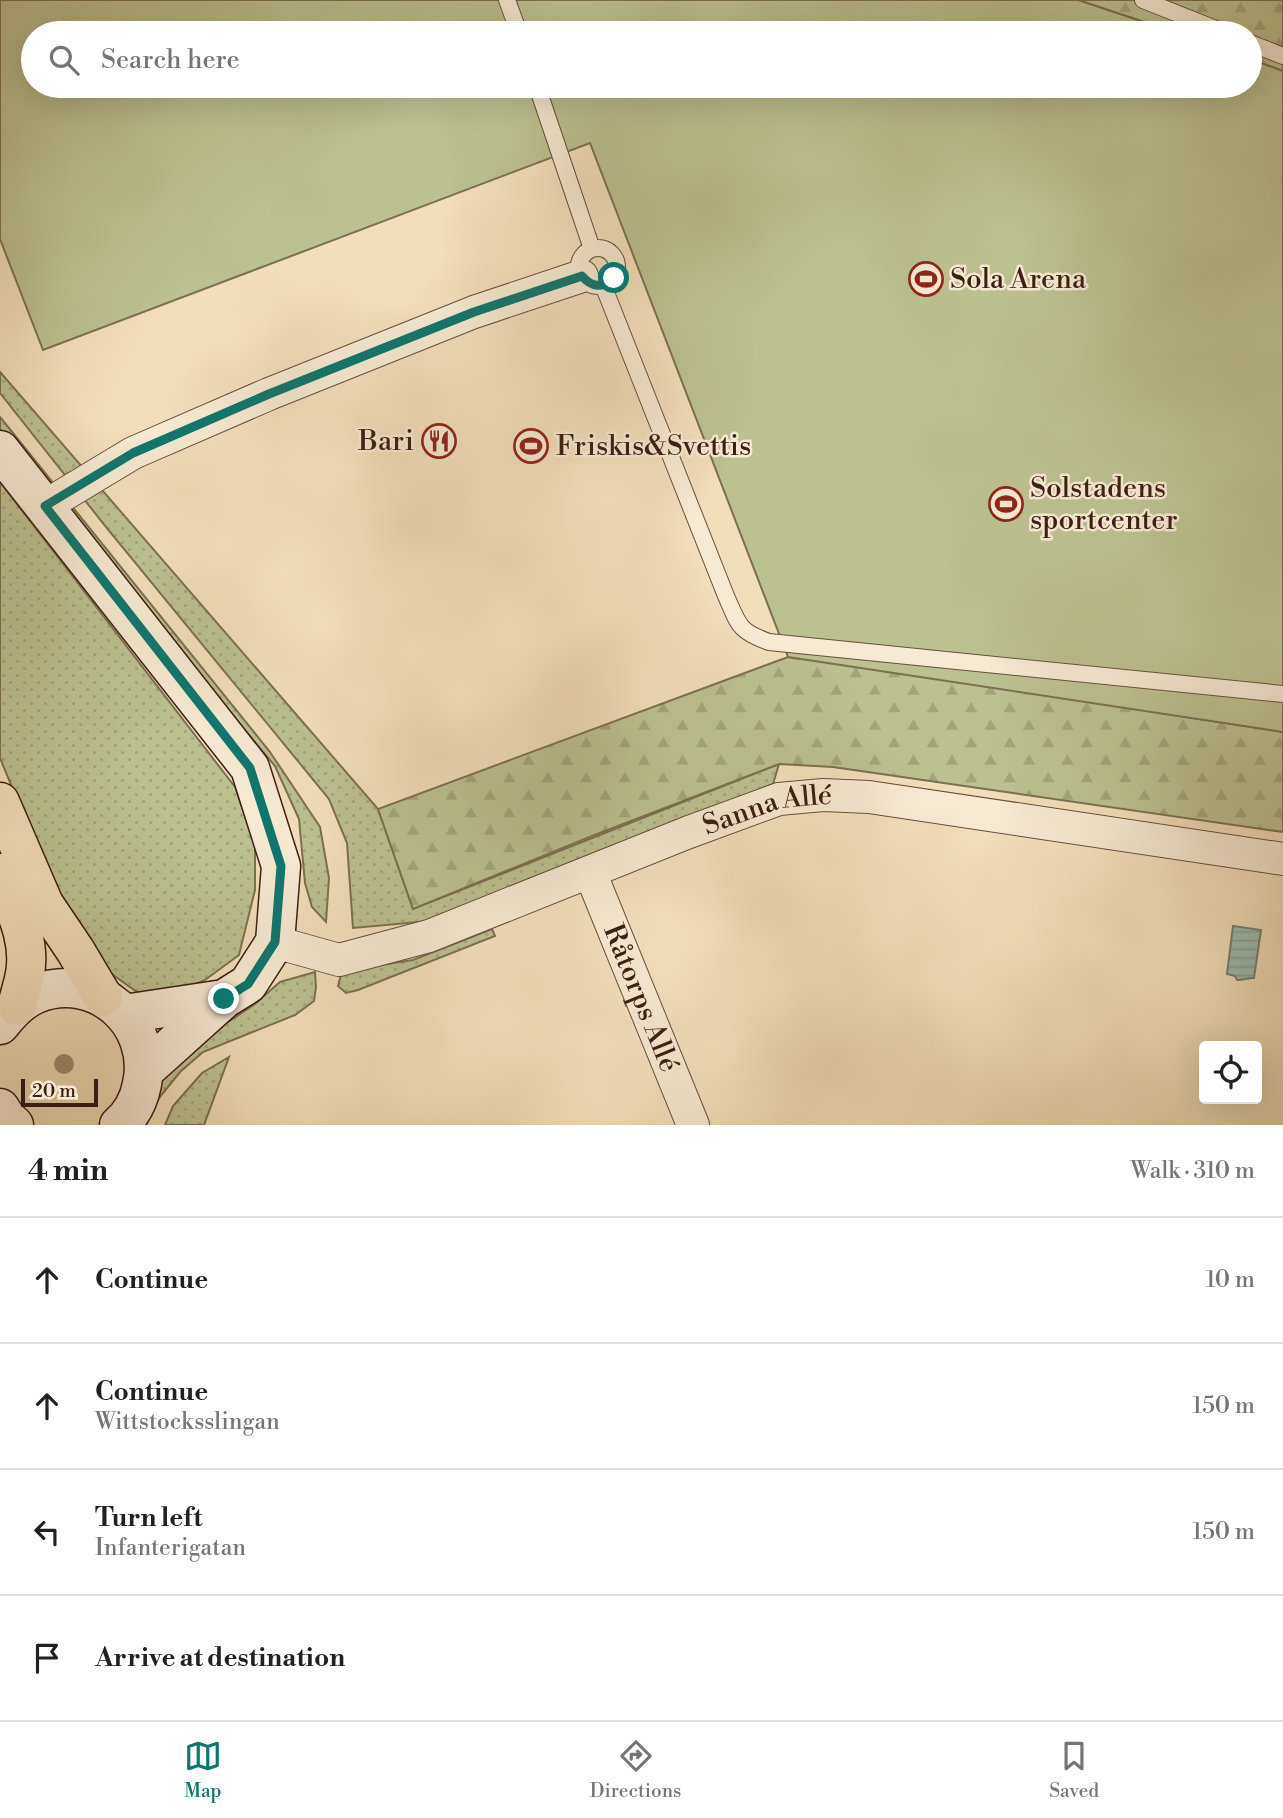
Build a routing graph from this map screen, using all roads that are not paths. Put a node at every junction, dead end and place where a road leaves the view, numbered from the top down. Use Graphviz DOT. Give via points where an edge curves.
graph roads {
  1 [pos="507,0"];
  2 [pos="1143,0"];
  3 [pos="515,21"];
  4 [pos="1196,21"];
  5 [pos="1262,48"];
  6 [pos="1283,56"];
  7 [pos="541,98"];
  8 [pos="592,270"];
  9 [pos="0,450"];
  10 [pos="45,506"];
  11 [pos="1283,694"];
  12 [pos="0,802"];
  13 [pos="1283,859"];
  14 [pos="590,872"];
  15 [pos="0,873"];
  16 [pos="275,942"];
  17 [pos="224,999"];
  18 [pos="114,1005"];
  19 [pos="4,1020"];
  20 [pos="145,1070"];
  21 [pos="123,1123"];
  22 [pos="693,1125"];
  1 -- 3 [label="lane"];
  2 -- 4 [label="lane"];
  5 -- 6 [label="lane"];
  7 -- 8 [label="lane"];
  8 -- 10 [label="street" via="474,312 133,453"];
  8 -- 11 [label="lane" via="726,596 749,635 769,642"];
  9 -- 10 [label="street"];
  10 -- 16 [label="street" via="250,768 281,866"];
  12 -- 18 [label="highway" via="44,904"];
  13 -- 14 [label="street, Sanna Allé" via="869,797 823,795 779,799"];
  14 -- 16 [label="street, Sanna Allé" via="429,936 339,960"];
  14 -- 22 [label="street, Råtorps Allé"];
  15 -- 19 [label="highway" via="17,912 27,956 25,978"];
  16 -- 17 [label="street" via="248,984"];
  17 -- 18 [label="street"];
  17 -- 20 [label="street"];
  18 -- 19 [label="street" via="81,990 58,989 36,994"];
  18 -- 20 [label="street" via="136,1030"];
  20 -- 21 [label="street" via="140,1097"];
}
